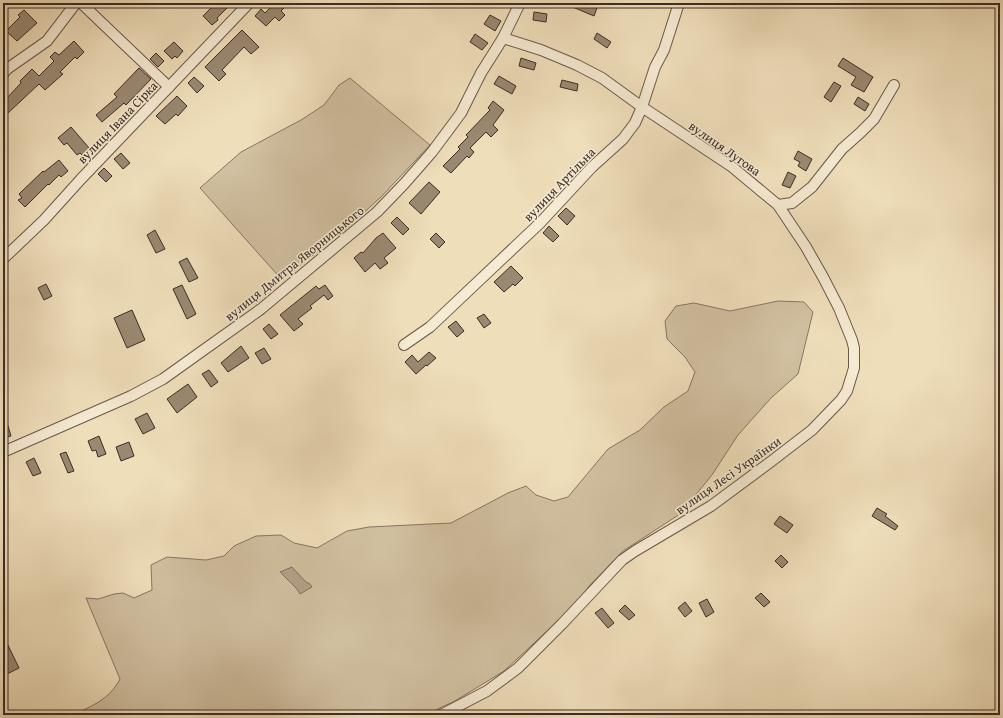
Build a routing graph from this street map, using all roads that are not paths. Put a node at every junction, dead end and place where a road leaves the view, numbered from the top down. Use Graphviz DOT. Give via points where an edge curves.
graph roads {
  1 [pos="76,3"];
  2 [pos="81,3"];
  3 [pos="249,3"];
  4 [pos="520,3"];
  5 [pos="678,3"];
  6 [pos="503,38"];
  7 [pos="3,74"];
  8 [pos="894,85"];
  9 [pos="169,87"];
  10 [pos="642,107"];
  11 [pos="778,205"];
  12 [pos="3,259"];
  13 [pos="404,345"];
  14 [pos="3,452"];
  15 [pos="441,715"];
  1 -- 7 [label="street" via="47,40"];
  2 -- 9 [label="street"];
  3 -- 9 [label="street, вулиця Івана Сірка"];
  4 -- 6 [label="street, вулиця Дмитра Яворницького"];
  5 -- 10 [label="street, вулиця Артільна" via="664,50"];
  6 -- 10 [label="street, вулиця Лугова" via="577,65 602,78"];
  6 -- 14 [label="street, вулиця Дмитра Яворницького" via="481,73 461,113 432,152 377,212 318,262 255,313 164,379 132,396"];
  8 -- 11 [label="street" via="874,119 842,149 812,187 792,203"];
  9 -- 12 [label="street, вулиця Івана Сірка" via="44,220"];
  10 -- 11 [label="street, вулиця Лугова" via="731,166"];
  10 -- 13 [label="street, вулиця Артільна" via="635,123 622,139 540,223 430,327"];
  11 -- 15 [label="street, вулиця Лесі Українки" via="823,277 849,332 854,348 854,368 847,391 812,430 774,460 711,506 622,560 562,624 501,682"];
}
